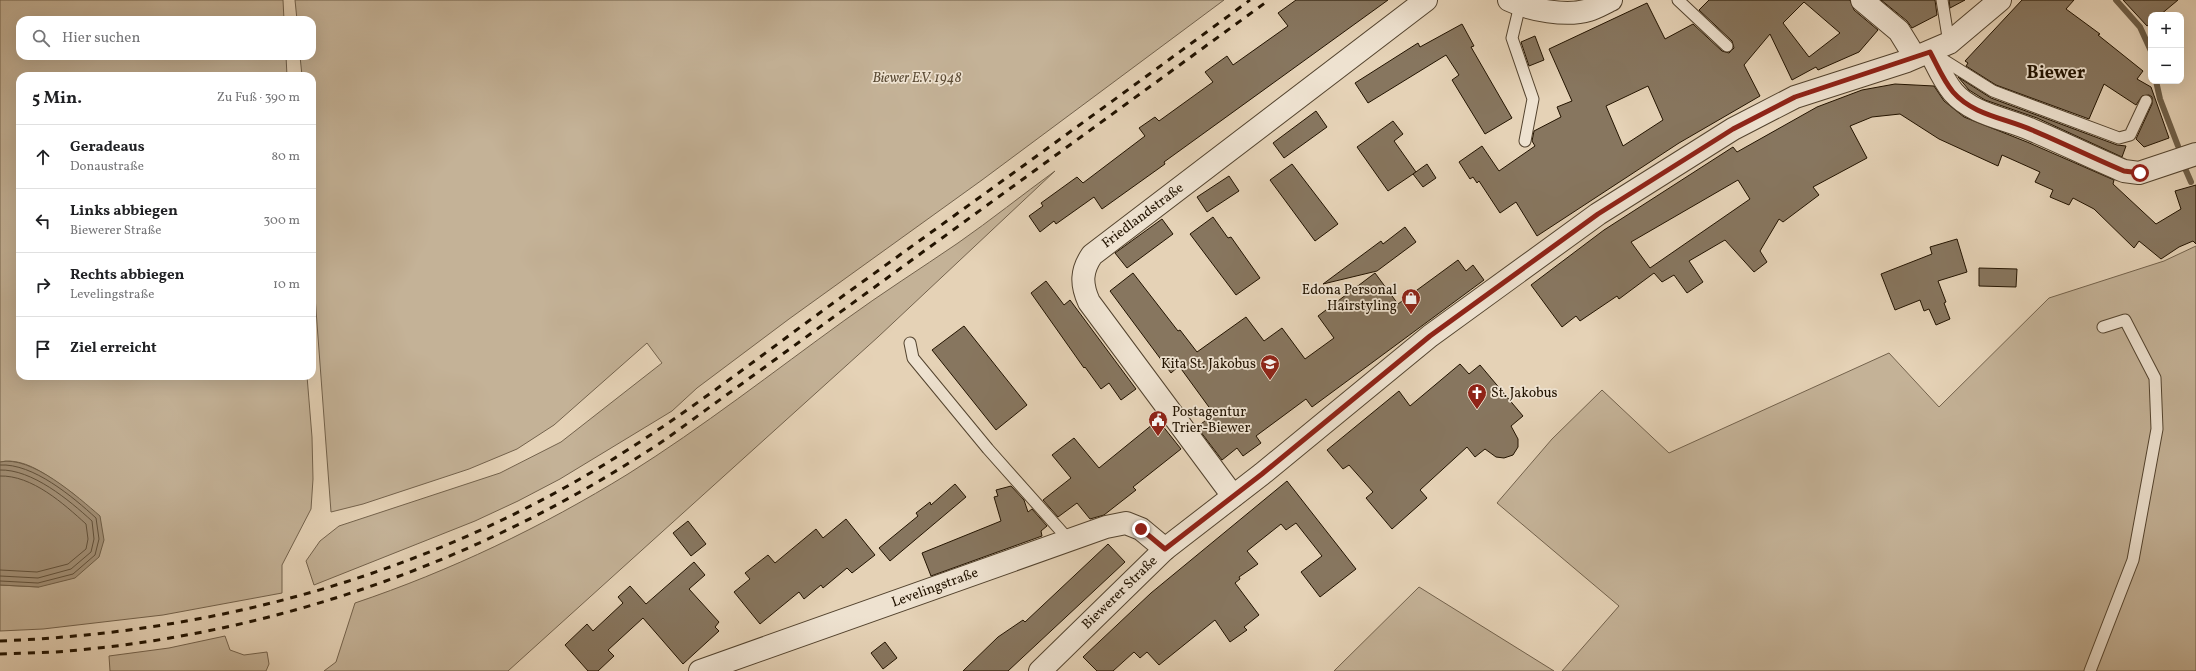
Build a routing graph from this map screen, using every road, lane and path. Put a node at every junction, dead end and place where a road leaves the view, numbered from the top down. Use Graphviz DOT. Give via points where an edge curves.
graph roads {
  1 [pos="1426,0"];
  2 [pos="1611,0"];
  3 [pos="1678,0"];
  4 [pos="1862,0"];
  5 [pos="1942,0"];
  6 [pos="2000,0"];
  7 [pos="1515,3"];
  8 [pos="1727,46"];
  9 [pos="1932,51"];
  10 [pos="2146,101"];
  11 [pos="1525,141"];
  12 [pos="2196,154"];
  13 [pos="2103,327"];
  14 [pos="910,343"];
  15 [pos="1233,496"];
  16 [pos="1069,540"];
  17 [pos="1165,549"];
  18 [pos="746,663"];
  19 [pos="700,671"];
  20 [pos="1040,671"];
  21 [pos="2090,671"];
  1 -- 15 [label="street, Friedlandstraße" via="1092,255 1084,267 1084,290 1089,302"];
  2 -- 7 [label="street" via="1588,11 1555,12"];
  3 -- 8 [label="lane"];
  4 -- 9 [label="street" via="1899,31"];
  5 -- 9 [label="lane"];
  6 -- 9 [label="street, Biewerer Straße"];
  7 -- 11 [label="lane" via="1512,38 1533,99"];
  9 -- 10 [label="lane" via="1993,91 2119,138 2130,135"];
  9 -- 12 [label="street" via="1942,76 1953,92 1968,105 1997,119 2030,129 2124,171 2140,173"];
  9 -- 15 [label="street, Biewerer Straße" via="1795,97 1733,129 1598,214 1430,336"];
  13 -- 21 [label="lane" via="2125,320 2155,378 2157,429 2132,560"];
  14 -- 16 [label="lane" via="913,358 988,449"];
  15 -- 17 [label="street, Biewerer Straße"];
  16 -- 17 [label="street, Levelingstraße" via="1126,523 1141,529"];
  16 -- 18 [label="street, Levelingstraße"];
  17 -- 20 [label="street, Biewerer Straße"];
  18 -- 19 [label="street, Levelingstraße"];
}
